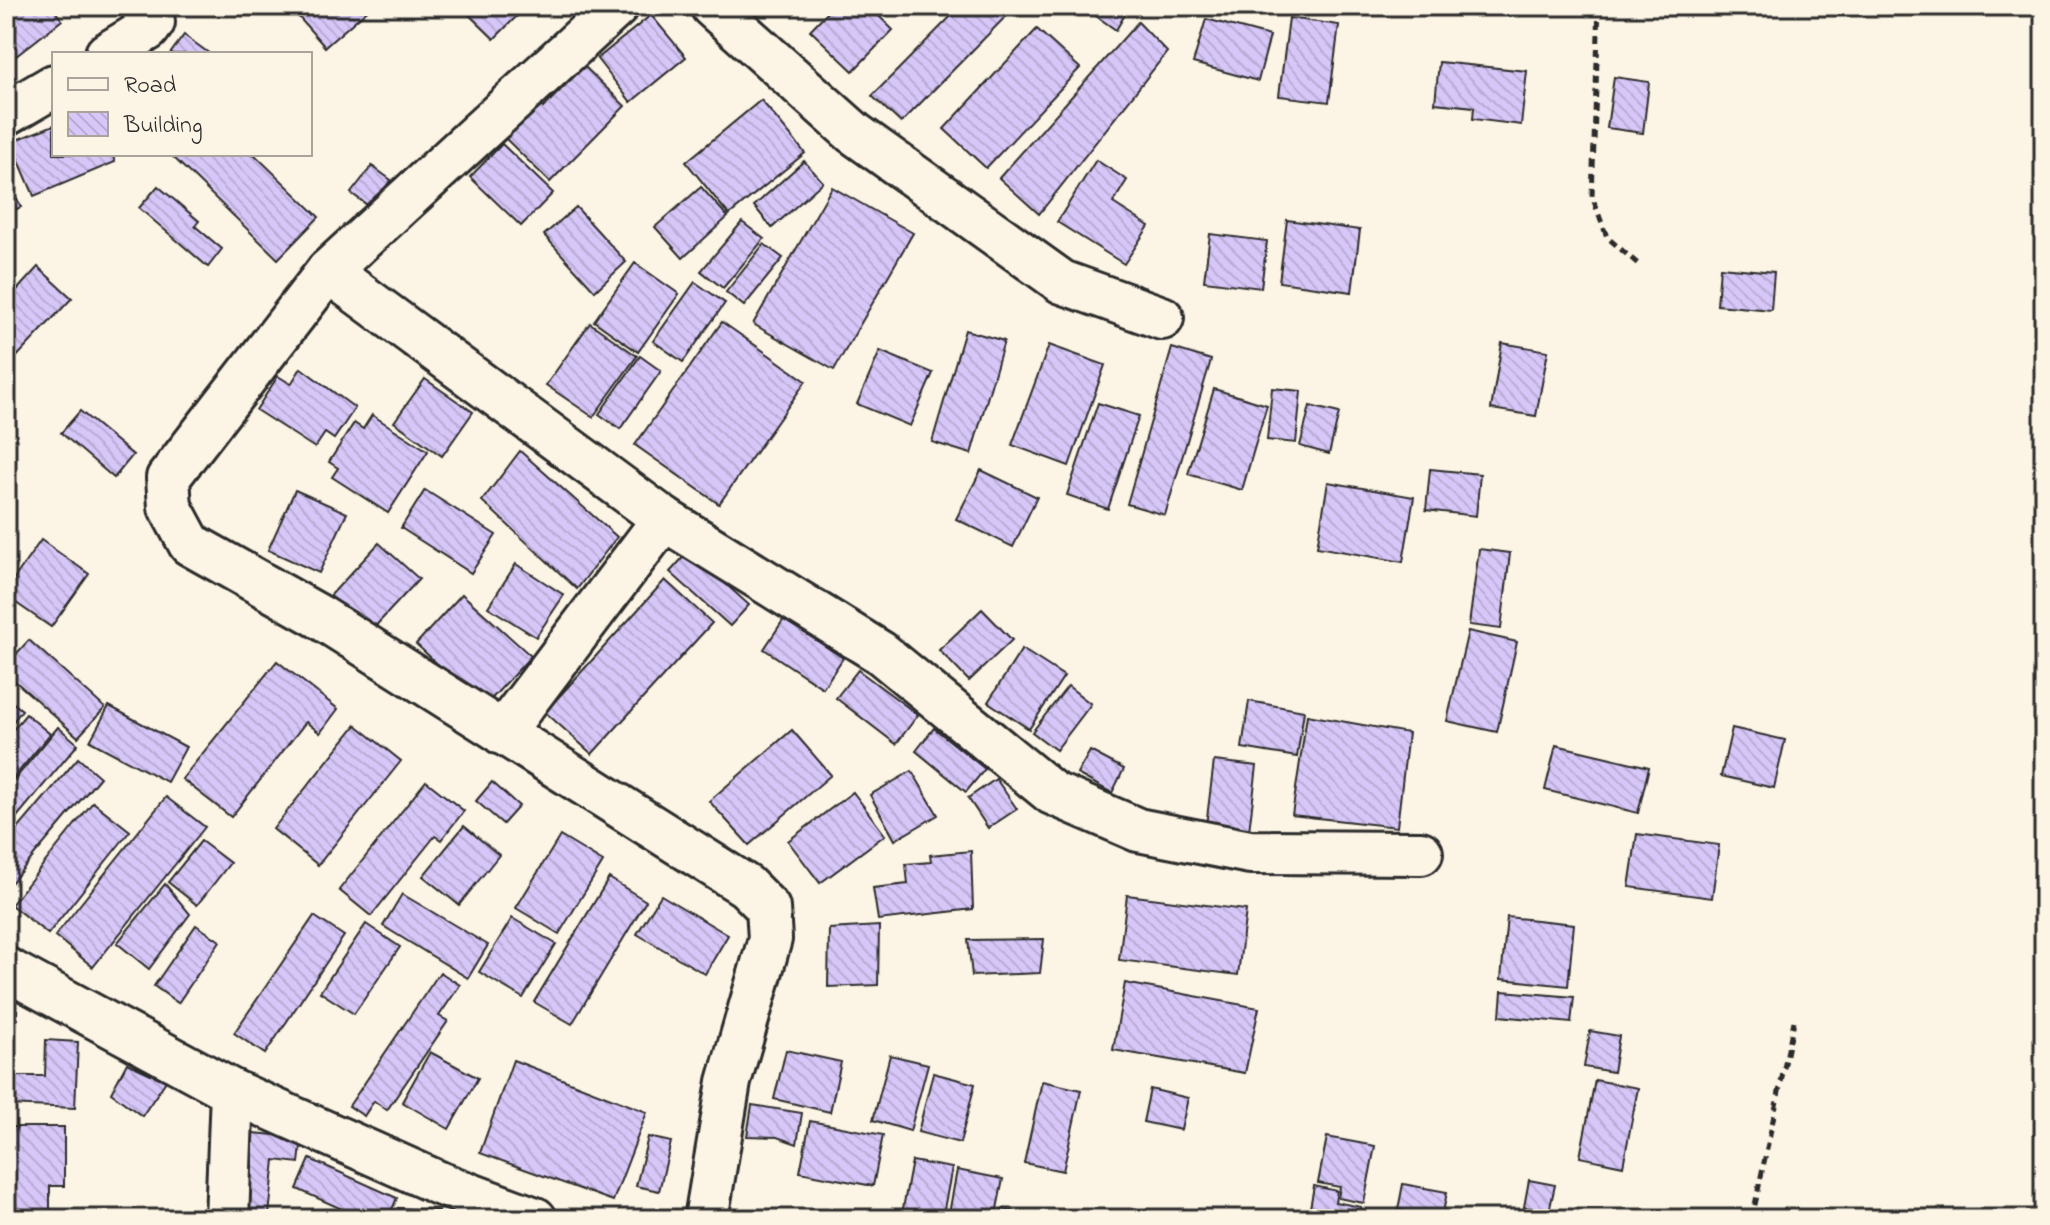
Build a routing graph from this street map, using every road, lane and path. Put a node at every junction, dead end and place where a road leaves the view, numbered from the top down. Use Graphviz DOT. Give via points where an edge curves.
graph roads {
  1 [pos="142,6"];
  2 [pos="617,6"];
  3 [pos="712,6"];
  4 [pos="1599,6"];
  5 [pos="110,52"];
  6 [pos="52,87"];
  7 [pos="6,114"];
  8 [pos="1639,265"];
  9 [pos="328,271"];
  10 [pos="1162,318"];
  11 [pos="664,519"];
  12 [pos="502,733"];
  13 [pos="1421,853"];
  14 [pos="6,969"];
  15 [pos="1794,1021"];
  16 [pos="232,1091"];
  17 [pos="227,1219"];
  18 [pos="535,1219"];
  19 [pos="706,1219"];
  20 [pos="1752,1219"];
  1 -- 5 [label="street" via="153,22"];
  2 -- 9 [label="street"];
  3 -- 10 [label="street" via="854,133 1062,282"];
  4 -- 8 [label="path" via="1592,196 1607,237"];
  6 -- 7 [label="street"];
  9 -- 11 [label="street"];
  9 -- 12 [label="street" via="168,478 170,507 190,544 320,617"];
  11 -- 12 [label="street"];
  11 -- 13 [label="street" via="881,653 1052,793 1138,830 1250,852"];
  12 -- 19 [label="street" via="746,886 768,908 770,939 729,1082"];
  14 -- 16 [label="street"];
  15 -- 20 [label="path"];
  16 -- 17 [label="street"];
  16 -- 18 [label="street" via="441,1184"];
}
